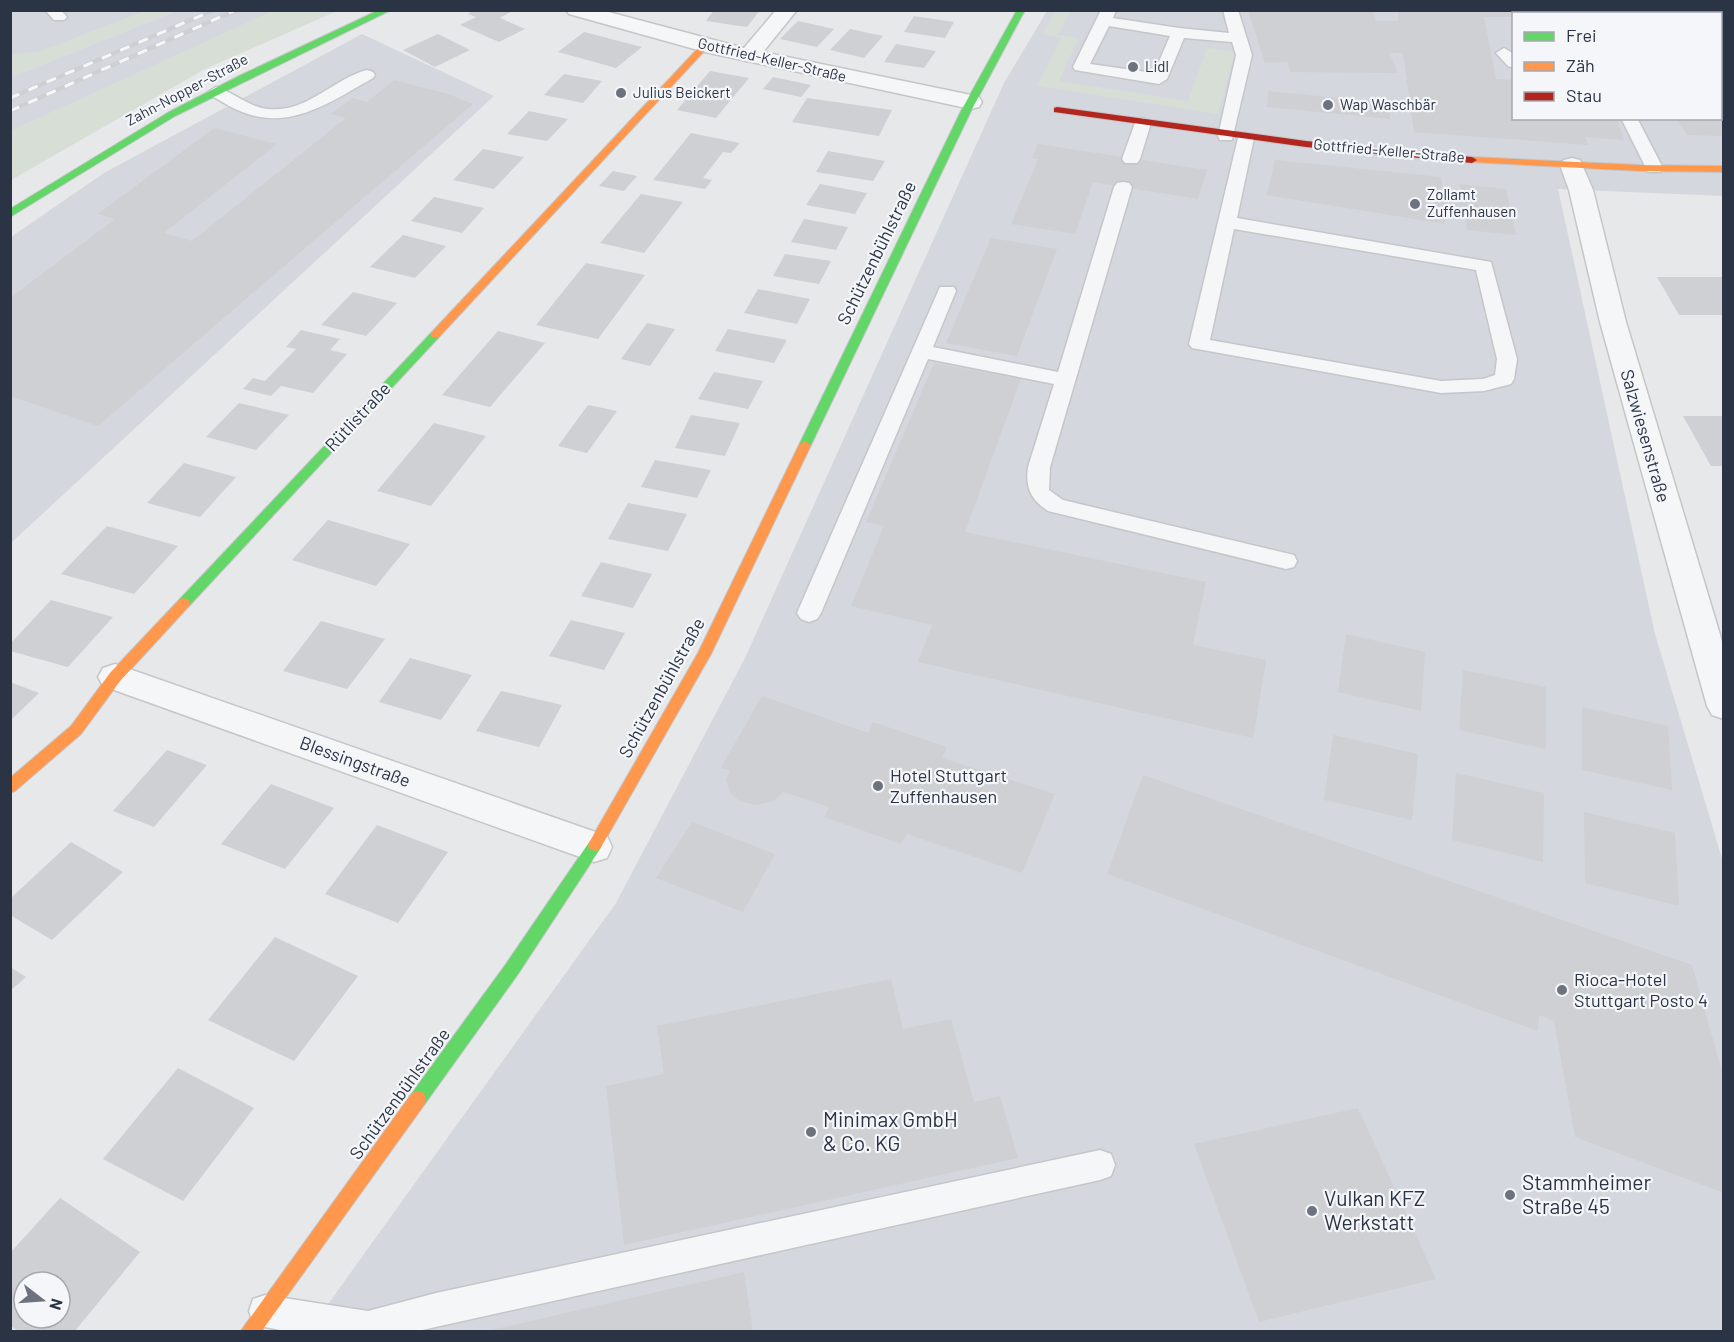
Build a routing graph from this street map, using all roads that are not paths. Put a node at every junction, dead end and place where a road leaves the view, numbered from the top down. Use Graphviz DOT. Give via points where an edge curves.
graph roads {
  1 [pos="387,10"];
  2 [pos="576,10"];
  3 [pos="787,10"];
  4 [pos="1021,10"];
  5 [pos="1230,10"];
  6 [pos="1106,16"];
  7 [pos="1179,33"];
  8 [pos="1238,38"];
  9 [pos="705,46"];
  10 [pos="749,55"];
  11 [pos="367,75"];
  12 [pos="216,92"];
  13 [pos="970,102"];
  14 [pos="1058,110"];
  15 [pos="1630,120"];
  16 [pos="1143,123"];
  17 [pos="1226,136"];
  18 [pos="1246,138"];
  19 [pos="1131,159"];
  20 [pos="1572,165"];
  21 [pos="1654,168"];
  22 [pos="1724,169"];
  23 [pos="1123,187"];
  24 [pos="10,214"];
  25 [pos="1227,222"];
  26 [pos="947,291"];
  27 [pos="921,351"];
  28 [pos="1066,380"];
  29 [pos="1286,561"];
  30 [pos="809,614"];
  31 [pos="116,676"];
  32 [pos="1724,706"];
  33 [pos="10,787"];
  34 [pos="594,847"];
  35 [pos="1100,1165"];
  36 [pos="257,1321"];
  1 -- 12 [label="street, Zahn-Nopper-Straße"];
  2 -- 9 [label="street, Gottfried-Keller-Straße"];
  3 -- 10 [label="street"];
  4 -- 13 [label="street, Schützenbühlstraße"];
  5 -- 8 [label="lane"];
  6 -- 7 [label="lane"];
  6 -- 7 [label="lane" via="1081,67 1159,79"];
  7 -- 8 [label="lane"];
  8 -- 17 [label="lane" via="1244,56"];
  9 -- 10 [label="street, Gottfried-Keller-Straße"];
  9 -- 31 [label="street, Rütlistraße"];
  10 -- 13 [label="street, Gottfried-Keller-Straße"];
  11 -- 12 [label="lane" via="295,112 254,111"];
  12 -- 24 [label="street, Zahn-Nopper-Straße" via="122,144"];
  13 -- 34 [label="street, Schützenbühlstraße" via="704,654"];
  14 -- 16 [label="street, Gottfried-Keller-Straße"];
  15 -- 21 [label="lane"];
  16 -- 17 [label="street, Gottfried-Keller-Straße"];
  16 -- 19 [label="lane"];
  17 -- 18 [label="street, Gottfried-Keller-Straße"];
  18 -- 20 [label="street, Gottfried-Keller-Straße" via="1401,154"];
  18 -- 25 [label="lane"];
  20 -- 21 [label="street, Gottfried-Keller-Straße"];
  20 -- 32 [label="street, Salzwiesenstraße"];
  21 -- 22 [label="street, Gottfried-Keller-Straße"];
  23 -- 28 [label="lane"];
  25 -- 25 [label="lane" via="1200,344 1441,387 1484,385 1504,379 1507,359 1484,266"];
  26 -- 27 [label="lane"];
  27 -- 28 [label="lane"];
  27 -- 30 [label="lane"];
  28 -- 29 [label="lane" via="1039,467 1036,485 1042,497 1056,506"];
  31 -- 33 [label="street, Rütlistraße" via="76,730"];
  31 -- 34 [label="street, Blessingstraße"];
  34 -- 36 [label="street, Schützenbühlstraße" via="512,969"];
  35 -- 36 [label="lane" via="368,1327"];
}
